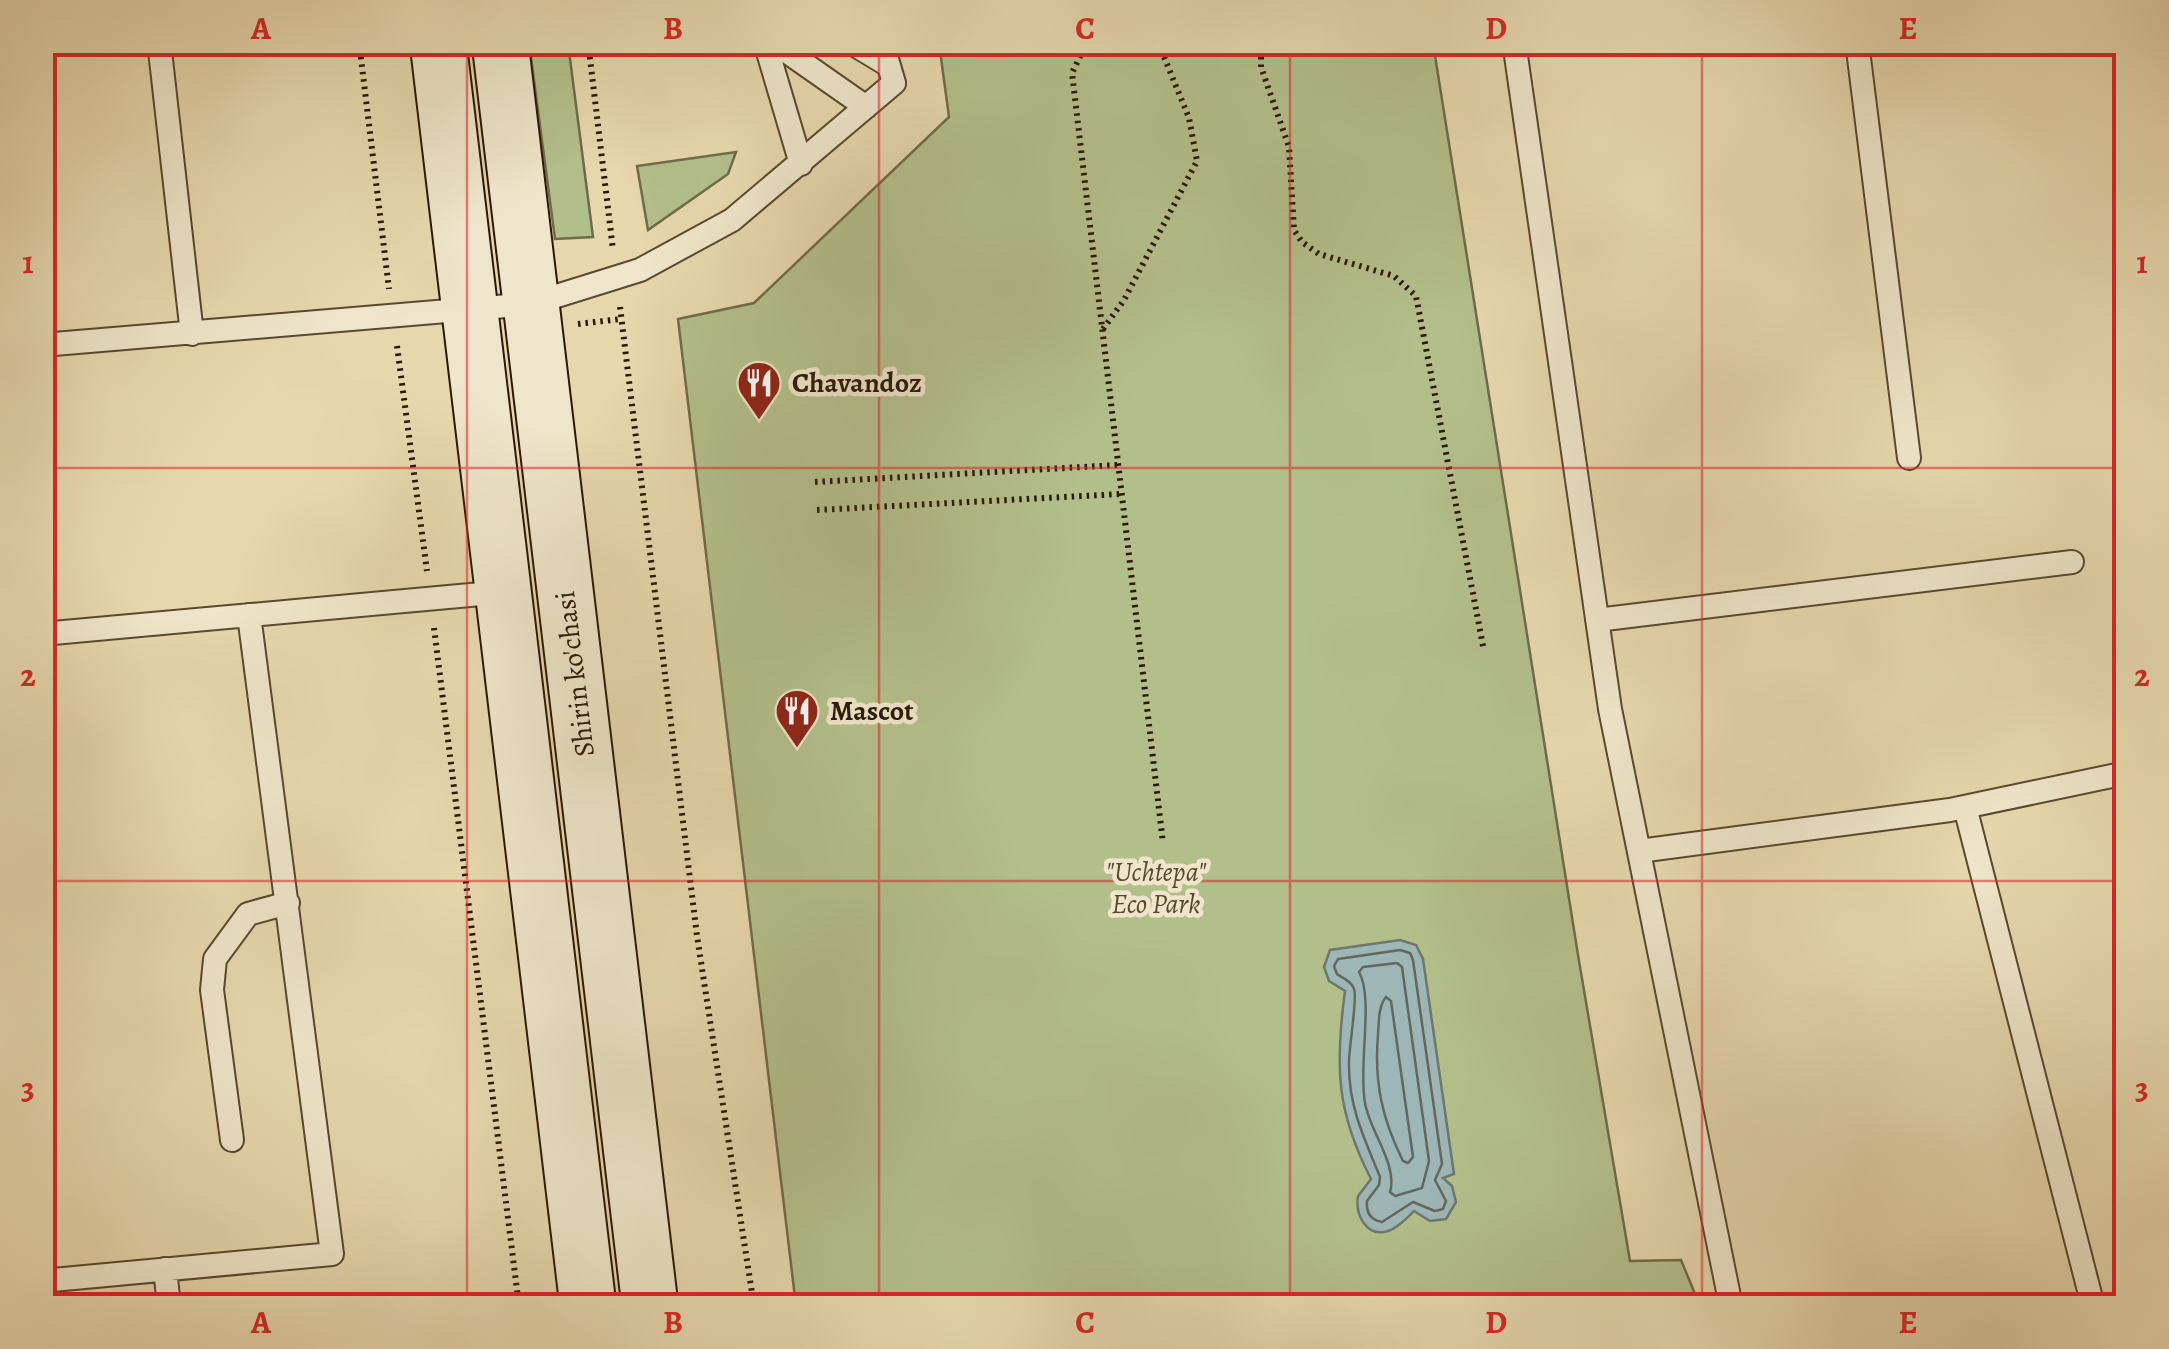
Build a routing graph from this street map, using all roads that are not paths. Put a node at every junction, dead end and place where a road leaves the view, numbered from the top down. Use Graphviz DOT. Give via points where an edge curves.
graph roads {
  1 [pos="158,42"];
  2 [pos="438,42"];
  3 [pos="500,42"];
  4 [pos="765,42"];
  5 [pos="773,42"];
  6 [pos="850,42"];
  7 [pos="1514,42"];
  8 [pos="1857,42"];
  9 [pos="885,54"];
  10 [pos="866,107"];
  11 [pos="801,164"];
  12 [pos="470,310"];
  13 [pos="546,315"];
  14 [pos="192,334"];
  15 [pos="42,345"];
  16 [pos="1909,458"];
  17 [pos="2072,562"];
  18 [pos="503,592"];
  19 [pos="249,615"];
  20 [pos="1598,620"];
  21 [pos="42,634"];
  22 [pos="2126,773"];
  23 [pos="1965,807"];
  24 [pos="1639,851"];
  25 [pos="288,903"];
  26 [pos="232,1140"];
  27 [pos="165,1269"];
  28 [pos="42,1281"];
  29 [pos="169,1306"];
  30 [pos="588,1306"];
  31 [pos="650,1306"];
  32 [pos="1731,1306"];
  33 [pos="2092,1306"];
  1 -- 14 [label="lane"];
  2 -- 12 [label="main road"];
  3 -- 13 [label="main road, Shirin ko'chasi"];
  4 -- 11 [label="lane"];
  5 -- 10 [label="lane"];
  6 -- 9 [label="lane"];
  7 -- 20 [label="lane"];
  8 -- 16 [label="lane"];
  9 -- 10 [label="lane" via="894,83"];
  10 -- 11 [label="lane"];
  11 -- 13 [label="lane" via="732,220"];
  12 -- 13 [label="lane"];
  12 -- 14 [label="lane"];
  12 -- 18 [label="main road"];
  13 -- 31 [label="main road, Shirin ko'chasi"];
  14 -- 15 [label="lane"];
  17 -- 20 [label="lane"];
  18 -- 19 [label="lane"];
  18 -- 30 [label="main road"];
  19 -- 21 [label="lane"];
  19 -- 25 [label="lane"];
  20 -- 24 [label="lane"];
  22 -- 23 [label="lane"];
  23 -- 24 [label="lane"];
  23 -- 33 [label="lane"];
  24 -- 32 [label="lane"];
  25 -- 26 [label="lane" via="248,914 215,960 212,990"];
  25 -- 27 [label="lane" via="332,1254"];
  27 -- 28 [label="lane"];
  27 -- 29 [label="lane"];
}
